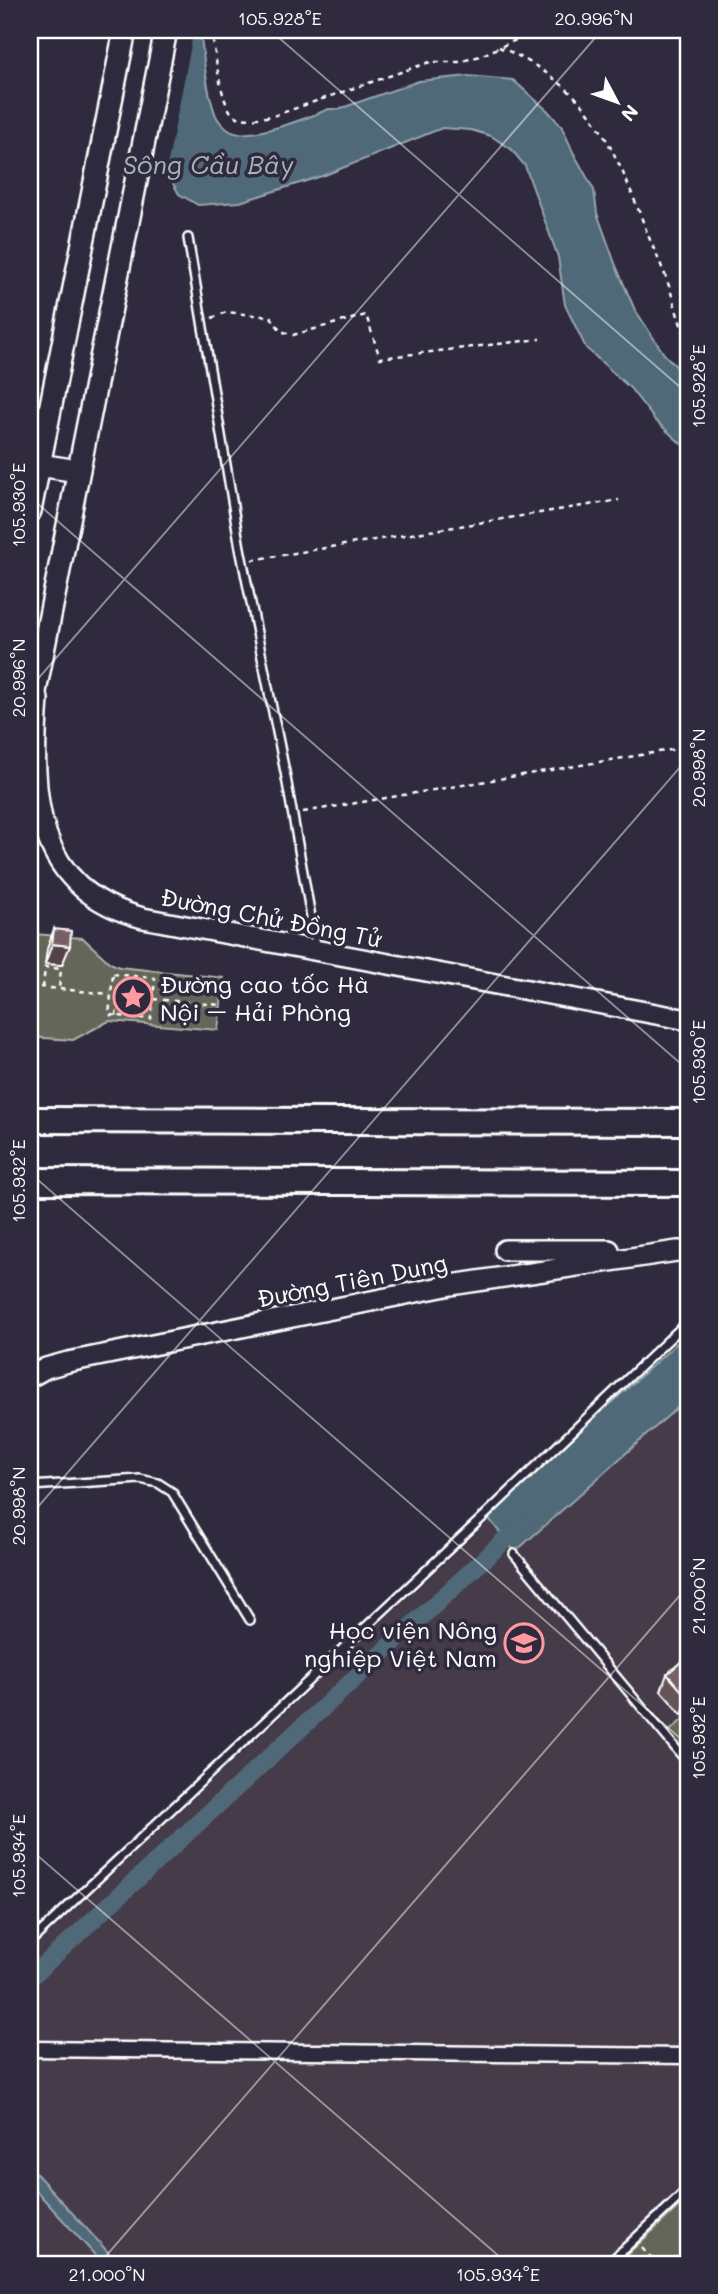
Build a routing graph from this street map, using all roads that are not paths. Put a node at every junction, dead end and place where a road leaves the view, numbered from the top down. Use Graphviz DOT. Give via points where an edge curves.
graph roads {
  1 [pos="125,30"];
  2 [pos="166,30"];
  3 [pos="188,239"];
  4 [pos="34,465"];
  5 [pos="78,471"];
  6 [pos="30,511"];
  7 [pos="40,666"];
  8 [pos="30,717"];
  9 [pos="317,951"];
  10 [pos="688,1020"];
  11 [pos="38,1120"];
  12 [pos="688,1122"];
  13 [pos="33,1181"];
  14 [pos="687,1183"];
  15 [pos="505,1250"];
  16 [pos="683,1251"];
  17 [pos="688,1321"];
  18 [pos="30,1377"];
  19 [pos="30,1486"];
  20 [pos="514,1553"];
  21 [pos="250,1620"];
  22 [pos="688,1763"];
  23 [pos="30,1942"];
  24 [pos="30,2049"];
  25 [pos="688,2056"];
  26 [pos="688,2189"];
  27 [pos="608,2264"];
  1 -- 4 [label="main road"];
  2 -- 5 [label="main road"];
  3 -- 9 [label="lane" via="242,562"];
  4 -- 5 [label="main road"];
  4 -- 6 [label="main road"];
  5 -- 7 [label="main road"];
  7 -- 8 [label="main road"];
  7 -- 9 [label="main road, Đường Chử Đồng Tử" via="34,751 38,805 50,845 73,878 130,915"];
  9 -- 10 [label="main road, Đường Chử Đồng Tử"];
  11 -- 12 [label="highway"];
  13 -- 14 [label="highway"];
  15 -- 16 [label="main road"];
  16 -- 18 [label="main road, Đường Tiên Dung" via="451,1285 68,1362"];
  17 -- 23 [label="lane"];
  19 -- 21 [label="lane" via="140,1479 158,1483 172,1492"];
  20 -- 22 [label="lane"];
  24 -- 25 [label="street"];
  26 -- 27 [label="lane"];
}
